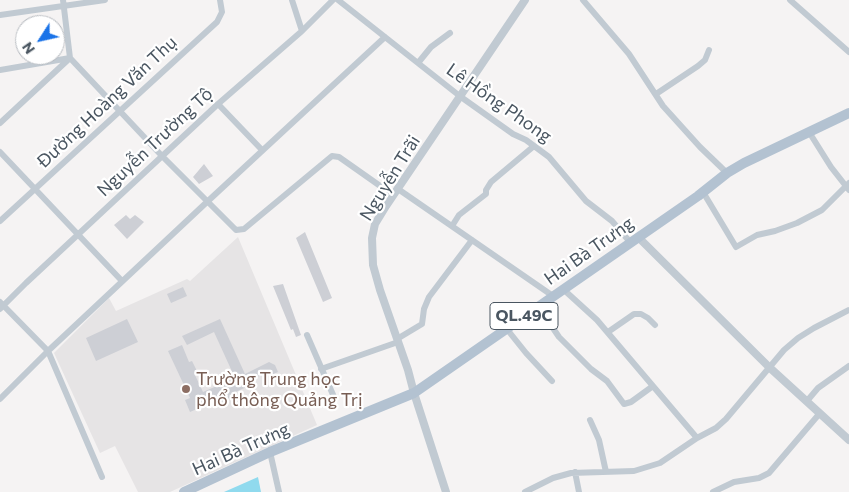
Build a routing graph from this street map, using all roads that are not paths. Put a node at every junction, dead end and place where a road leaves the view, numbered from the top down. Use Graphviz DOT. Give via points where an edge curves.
graph roads {
  1 [pos="105,0"];
  2 [pos="220,0"];
  3 [pos="292,0"];
  4 [pos="334,0"];
  5 [pos="338,0"];
  6 [pos="525,0"];
  7 [pos="583,0"];
  8 [pos="790,0"];
  9 [pos="64,3"];
  10 [pos="0,15"];
  11 [pos="302,31"];
  12 [pos="450,33"];
  13 [pos="385,37"];
  14 [pos="709,50"];
  15 [pos="849,52"];
  16 [pos="70,58"];
  17 [pos="418,63"];
  18 [pos="0,70"];
  19 [pos="656,94"];
  20 [pos="460,97"];
  21 [pos="218,104"];
  22 [pos="120,110"];
  23 [pos="849,113"];
  24 [pos="0,123"];
  25 [pos="809,132"];
  26 [pos="534,146"];
  27 [pos="262,150"];
  28 [pos="0,152"];
  29 [pos="162,156"];
  30 [pos="727,173"];
  31 [pos="848,187"];
  32 [pos="35,189"];
  33 [pos="396,192"];
  34 [pos="703,192"];
  35 [pos="208,201"];
  36 [pos="0,221"];
  37 [pos="452,226"];
  38 [pos="78,234"];
  39 [pos="472,240"];
  40 [pos="634,240"];
  41 [pos="122,281"];
  42 [pos="563,289"];
  43 [pos="553,296"];
  44 [pos="1,305"];
  45 [pos="538,306"];
  46 [pos="849,310"];
  47 [pos="655,325"];
  48 [pos="506,328"];
  49 [pos="608,332"];
  50 [pos="307,335"];
  51 [pos="398,340"];
  52 [pos="48,351"];
  53 [pos="849,366"];
  54 [pos="769,367"];
  55 [pos="322,369"];
  56 [pos="552,381"];
  57 [pos="653,386"];
  58 [pos="414,393"];
  59 [pos="334,397"];
  60 [pos="0,399"];
  61 [pos="807,401"];
  62 [pos="820,413"];
  63 [pos="590,420"];
  64 [pos="697,438"];
  65 [pos="849,440"];
  66 [pos="270,452"];
  67 [pos="575,472"];
  68 [pos="606,472"];
  69 [pos="102,477"];
  70 [pos="184,492"];
  71 [pos="279,492"];
  72 [pos="446,492"];
  73 [pos="525,492"];
  74 [pos="579,492"];
  75 [pos="713,492"];
  1 -- 9 [label="street"];
  2 -- 22 [label="street, Đường Hoàng Văn Thụ" via="222,12 217,22"];
  3 -- 11 [label="street"];
  4 -- 11 [label="street, Nguyễn Trường Tộ"];
  5 -- 13 [label="street, Lê Hồng Phong"];
  6 -- 20 [label="street, Nguyễn Trãi"];
  7 -- 19 [label="street" via="629,54"];
  8 -- 15 [label="street"];
  9 -- 10 [label="street"];
  9 -- 16 [label="street"];
  11 -- 21 [label="street, Nguyễn Trường Tộ"];
  12 -- 17 [label="street" via="431,47"];
  13 -- 17 [label="street, Lê Hồng Phong"];
  13 -- 27 [label="street"];
  14 -- 19 [label="street" via="698,66"];
  16 -- 18 [label="street"];
  16 -- 22 [label="street"];
  16 -- 24 [label="street"];
  17 -- 20 [label="street, Lê Hồng Phong"];
  19 -- 30 [label="street" via="663,106"];
  20 -- 26 [label="street, Lê Hồng Phong"];
  20 -- 33 [label="street, Nguyễn Trãi"];
  21 -- 27 [label="street"];
  21 -- 29 [label="street, Nguyễn Trường Tộ"];
  22 -- 29 [label="street"];
  22 -- 32 [label="street, Đường Hoàng Văn Thụ"];
  23 -- 25 [label="main road, Hai Bà Trưng / QL.49C"];
  25 -- 30 [label="main road, Hai Bà Trưng / QL.49C"];
  25 -- 31 [label="street"];
  26 -- 37 [label="street" via="491,182 483,197 464,211"];
  26 -- 40 [label="street, Lê Hồng Phong" via="549,157 586,201"];
  27 -- 35 [label="street"];
  28 -- 32 [label="street"];
  29 -- 35 [label="street"];
  29 -- 38 [label="street, Nguyễn Trường Tộ"];
  30 -- 34 [label="main road, Hai Bà Trưng / QL.49C"];
  31 -- 34 [label="street" via="822,210 736,246"];
  32 -- 36 [label="street, Đường Hoàng Văn Thụ"];
  32 -- 38 [label="street"];
  33 -- 35 [label="street" via="335,156 328,158 241,230 233,229"];
  33 -- 37 [label="street"];
  33 -- 51 [label="street, Nguyễn Trãi" via="376,224 372,251 380,290"];
  34 -- 40 [label="main road, Hai Bà Trưng / QL.49C"];
  35 -- 41 [label="street"];
  37 -- 39 [label="street"];
  38 -- 41 [label="street"];
  38 -- 44 [label="street, Nguyễn Trường Tộ"];
  39 -- 43 [label="street"];
  39 -- 51 [label="street" via="430,297 422,324"];
  40 -- 42 [label="main road, Hai Bà Trưng / QL.49C"];
  40 -- 54 [label="street, Lê Hồng Phong"];
  41 -- 52 [label="street"];
  42 -- 43 [label="main road, Hai Bà Trưng / QL.49C"];
  42 -- 49 [label="street"];
  43 -- 45 [label="main road, Hai Bà Trưng / QL.49C"];
  44 -- 52 [label="street"];
  45 -- 48 [label="main road, Hai Bà Trưng / QL.49C"];
  45 -- 57 [label="street" via="559,338 608,381 624,404"];
  46 -- 54 [label="street" via="798,338"];
  47 -- 49 [label="street" via="641,314 634,314"];
  48 -- 56 [label="street"];
  48 -- 58 [label="main road, Hai Bà Trưng / QL.49C"];
  49 -- 57 [label="street"];
  50 -- 55 [label="street"];
  51 -- 55 [label="street"];
  51 -- 58 [label="street, Nguyễn Trãi"];
  52 -- 60 [label="street"];
  52 -- 69 [label="street"];
  53 -- 61 [label="street" via="818,388"];
  54 -- 61 [label="street, Lê Hồng Phong"];
  54 -- 64 [label="street" via="716,428"];
  55 -- 59 [label="street"];
  57 -- 64 [label="street"];
  58 -- 66 [label="main road, Hai Bà Trưng / QL.49C"];
  58 -- 72 [label="street, Nguyễn Trãi"];
  61 -- 62 [label="street, Lê Hồng Phong"];
  62 -- 65 [label="street, Lê Hồng Phong"];
  62 -- 75 [label="street" via="769,473 734,482"];
  63 -- 68 [label="street" via="599,440"];
  64 -- 68 [label="street" via="653,466 634,471"];
  66 -- 70 [label="main road, Hai Bà Trưng / QL.49C"];
  66 -- 71 [label="street"];
  67 -- 68 [label="street"];
  67 -- 73 [label="street" via="553,478"];
  67 -- 74 [label="street"];
}
